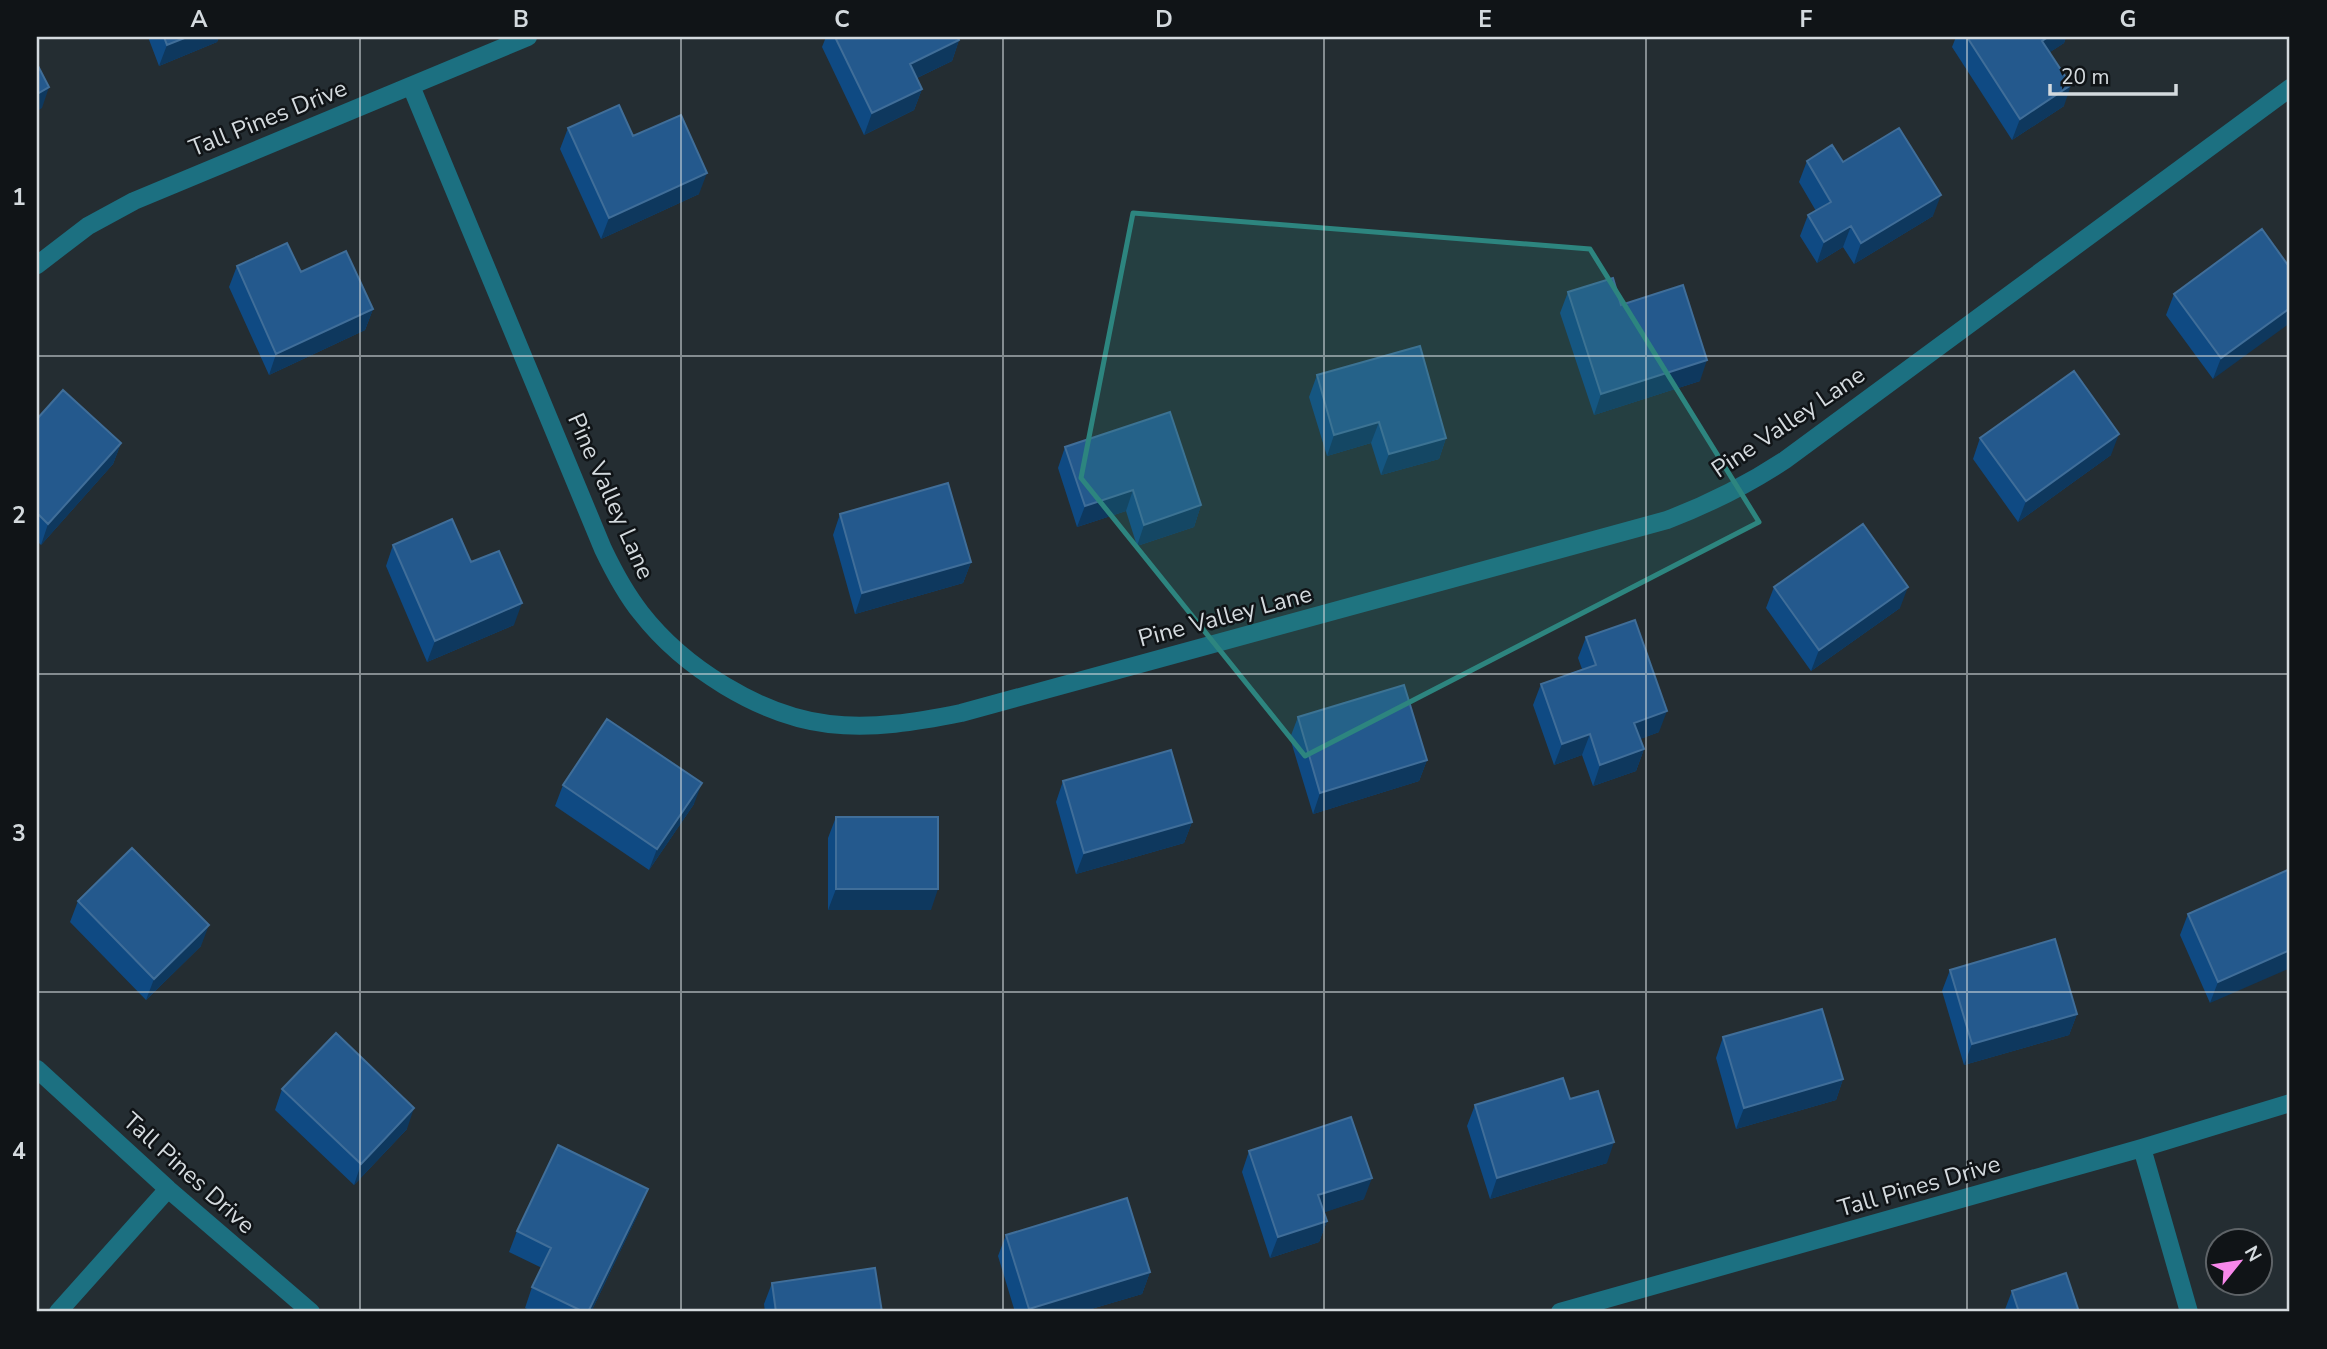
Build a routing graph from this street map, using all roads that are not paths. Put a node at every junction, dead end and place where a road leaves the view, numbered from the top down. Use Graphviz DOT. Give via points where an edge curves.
graph roads {
  1 [pos="528,37"];
  2 [pos="411,86"];
  3 [pos="2290,88"];
  4 [pos="37,265"];
  5 [pos="37,1069"];
  6 [pos="2290,1103"];
  7 [pos="2142,1149"];
  8 [pos="168,1189"];
  9 [pos="58,1312"];
  10 [pos="311,1312"];
  11 [pos="1560,1312"];
  12 [pos="2189,1312"];
  1 -- 2 [label="street, Tall Pines Drive"];
  2 -- 3 [label="street, Pine Valley Lane" via="619,583 642,614 689,659 741,695 795,718 862,726 891,726 961,713 1699,508 1785,460"];
  2 -- 4 [label="street, Tall Pines Drive" via="134,201 88,226"];
  5 -- 8 [label="street, Tall Pines Drive"];
  6 -- 7 [label="street, Tall Pines Drive"];
  7 -- 11 [label="street, Tall Pines Drive"];
  7 -- 12 [label="street"];
  8 -- 9 [label="street"];
  8 -- 10 [label="street, Tall Pines Drive"];
}
